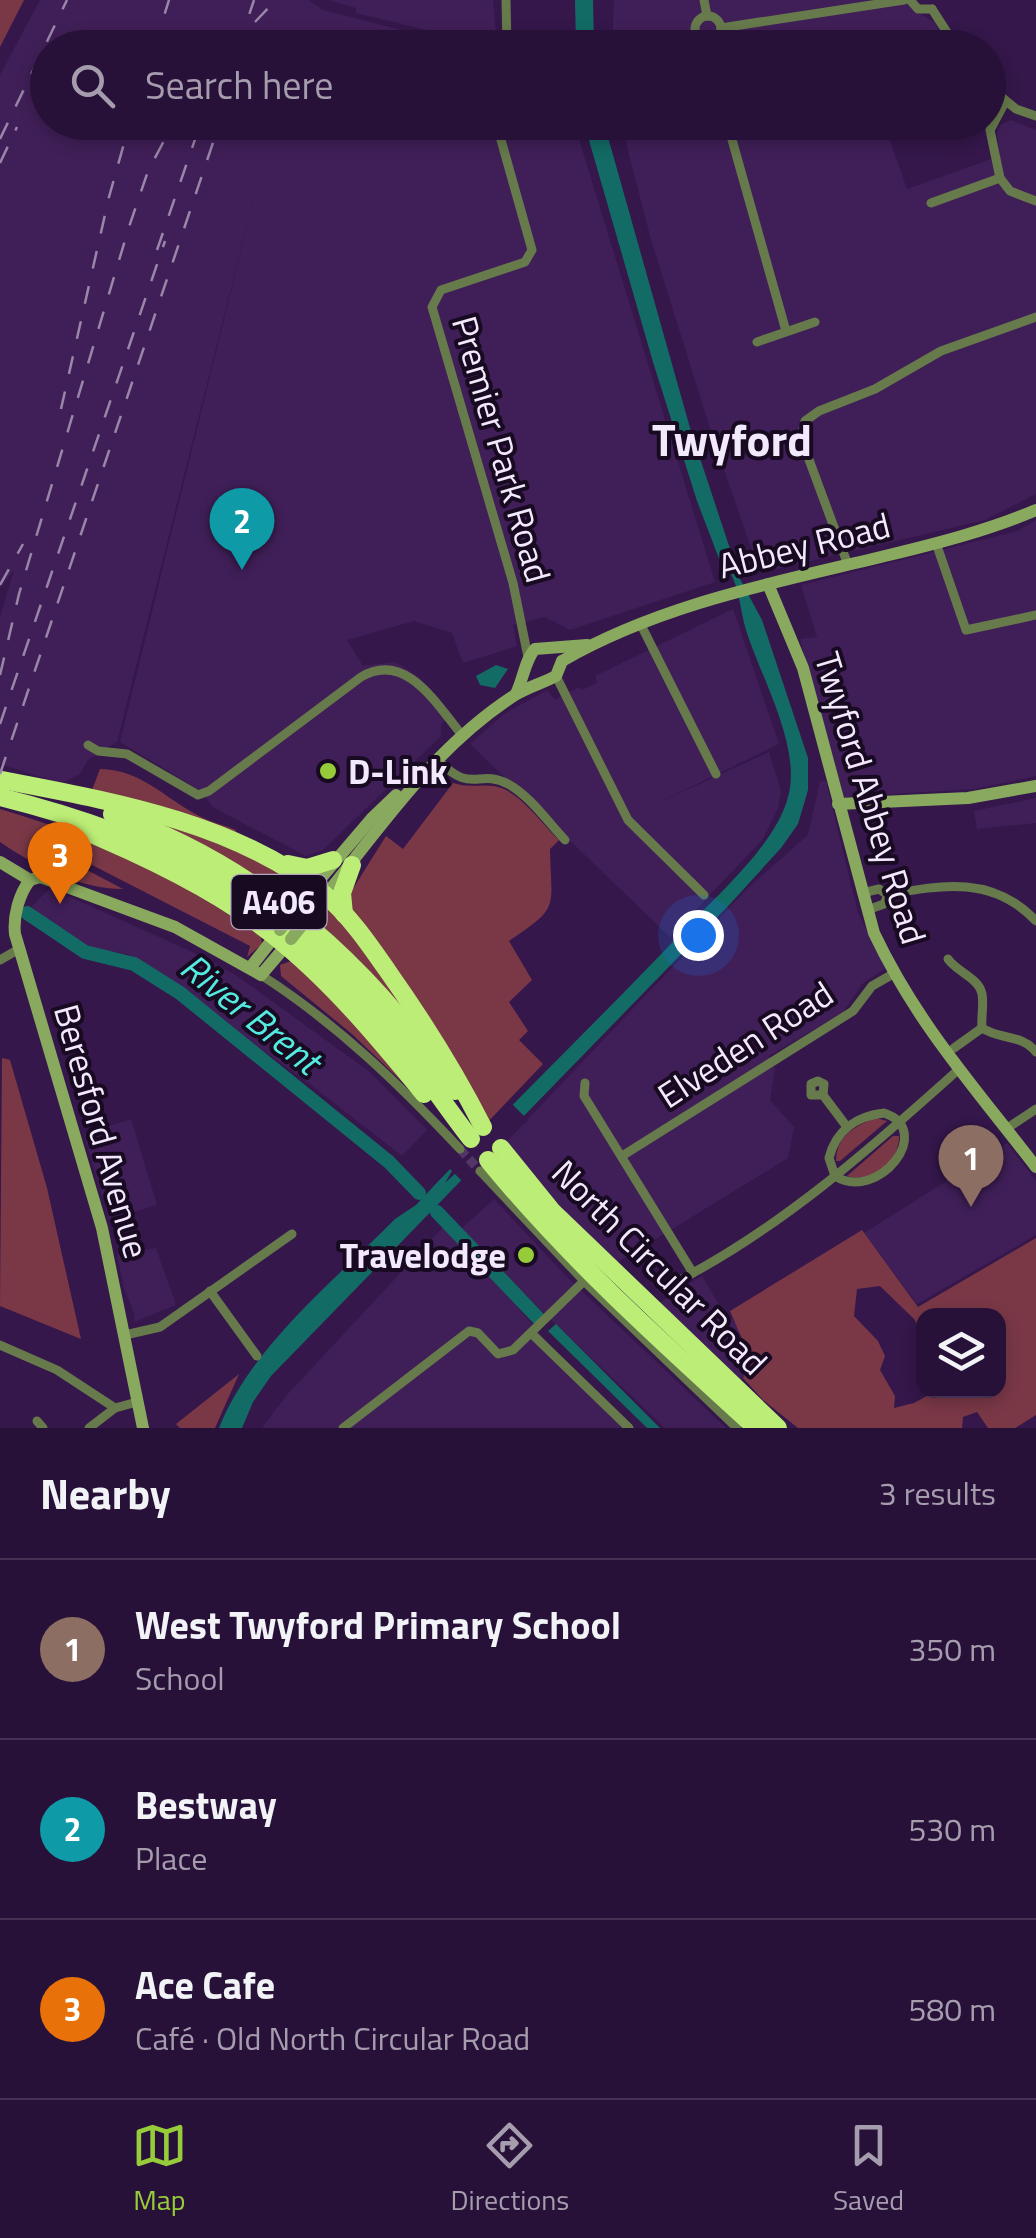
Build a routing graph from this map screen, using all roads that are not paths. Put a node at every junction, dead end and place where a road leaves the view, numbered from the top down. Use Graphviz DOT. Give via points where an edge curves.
graph roads {
  1 [pos="506,0"];
  2 [pos="704,0"];
  3 [pos="907,0"];
  4 [pos="934,4"];
  5 [pos="707,16"];
  6 [pos="720,28"];
  7 [pos="507,30"];
  8 [pos="695,30"];
  9 [pos="947,30"];
  10 [pos="1006,102"];
  11 [pos="1036,116"];
  12 [pos="501,140"];
  13 [pos="732,140"];
  14 [pos="992,140"];
  15 [pos="1000,178"];
  16 [pos="1036,201"];
  17 [pos="930,203"];
  18 [pos="1036,317"];
  19 [pos="814,322"];
  20 [pos="786,331"];
  21 [pos="758,342"];
  22 [pos="1036,510"];
  23 [pos="936,543"];
  24 [pos="848,564"];
  25 [pos="761,585"];
  26 [pos="1036,616"];
  27 [pos="523,622"];
  28 [pos="641,626"];
  29 [pos="589,645"];
  30 [pos="548,646"];
  31 [pos="562,661"];
  32 [pos="528,663"];
  33 [pos="549,678"];
  34 [pos="516,694"];
  35 [pos="462,735"];
  36 [pos="88,745"];
  37 [pos="437,759"];
  38 [pos="716,774"];
  39 [pos="414,782"];
  40 [pos="1036,786"];
  41 [pos="1,792"];
  42 [pos="838,804"];
  43 [pos="565,840"];
  44 [pos="273,859"];
  45 [pos="0,862"];
  46 [pos="342,863"];
  47 [pos="30,880"];
  48 [pos="862,893"];
  49 [pos="317,894"];
  50 [pos="704,894"];
  51 [pos="888,895"];
  52 [pos="867,910"];
  53 [pos="344,914"];
  54 [pos="1036,921"];
  55 [pos="283,938"];
  56 [pos="19,950"];
  57 [pos="948,958"];
  58 [pos="0,960"];
  59 [pos="256,971"];
  60 [pos="894,974"];
  61 [pos="982,1028"];
  62 [pos="954,1048"];
  63 [pos="1036,1052"];
  64 [pos="958,1070"];
  65 [pos="585,1083"];
  66 [pos="823,1095"];
  67 [pos="1036,1109"];
  68 [pos="900,1122"];
  69 [pos="847,1126"];
  70 [pos="1006,1129"];
  71 [pos="470,1138"];
  72 [pos="622,1156"];
  73 [pos="490,1160"];
  74 [pos="1036,1167"];
  75 [pos="835,1176"];
  76 [pos="292,1234"];
  77 [pos="693,1274"];
  78 [pos="584,1281"];
  79 [pos="676,1282"];
  80 [pos="210,1292"];
  81 [pos="531,1334"];
  82 [pos="125,1336"];
  83 [pos="0,1345"];
  84 [pos="258,1356"];
  85 [pos="137,1402"];
  86 [pos="115,1408"];
  87 [pos="614,1422"];
  88 [pos="89,1428"];
  89 [pos="143,1428"];
  90 [pos="343,1428"];
  91 [pos="628,1428"];
  92 [pos="737,1428"];
  93 [pos="756,1428"];
  94 [pos="778,1428"];
  1 -- 7 [label="street"];
  2 -- 5 [label="street"];
  3 -- 4 [label="street" via="920,10"];
  3 -- 6 [label="street"];
  4 -- 9 [label="street"];
  5 -- 6 [label="street"];
  5 -- 8 [label="street"];
  10 -- 11 [label="street"];
  12 -- 27 [label="street, Premier Park Road" via="532,250 524,262 441,290 432,307"];
  13 -- 20 [label="street"];
  14 -- 15 [label="street"];
  15 -- 16 [label="street" via="1010,191"];
  15 -- 17 [label="street"];
  18 -- 24 [label="street" via="941,350 805,420 805,453"];
  19 -- 20 [label="street"];
  20 -- 21 [label="street"];
  22 -- 23 [label="street, Abbey Road"];
  23 -- 24 [label="street, Abbey Road"];
  23 -- 26 [label="street" via="966,630"];
  24 -- 25 [label="street, Abbey Road"];
  25 -- 28 [label="street, Abbey Road"];
  25 -- 42 [label="street, Twyford Abbey Road" via="803,668"];
  27 -- 30 [label="street, Premier Park Road" via="534,640"];
  27 -- 32 [label="street, Premier Park Road"];
  28 -- 29 [label="street, Abbey Road"];
  28 -- 38 [label="street"];
  29 -- 30 [label="street, Abbey Road"];
  29 -- 31 [label="street, Abbey Road"];
  30 -- 31 [label="street"];
  30 -- 32 [label="street" via="535,649"];
  31 -- 33 [label="street"];
  32 -- 33 [label="street" via="534,677"];
  32 -- 34 [label="street"];
  33 -- 34 [label="street"];
  33 -- 50 [label="street" via="628,820"];
  34 -- 35 [label="street"];
  35 -- 36 [label="street" via="417,680 376,669 198,794 128,754"];
  35 -- 37 [label="street"];
  37 -- 39 [label="street"];
  37 -- 43 [label="street" via="458,778 511,785"];
  39 -- 46 [label="street"];
  39 -- 46 [label="street" via="372,817"];
  40 -- 42 [label="street" via="968,798"];
  41 -- 44 [label="highway" via="148,812"];
  41 -- 55 [label="highway" via="216,895"];
  41 -- 71 [label="highway, A406" via="150,844 278,920 378,1015"];
  42 -- 48 [label="street, Twyford Abbey Road"];
  44 -- 46 [label="highway" via="304,868"];
  44 -- 49 [label="highway"];
  45 -- 47 [label="street"];
  46 -- 49 [label="street"];
  46 -- 53 [label="highway"];
  47 -- 56 [label="street, Beresford Avenue" via="14,923"];
  47 -- 59 [label="street" via="131,908"];
  48 -- 51 [label="street" via="879,889"];
  48 -- 52 [label="street, Twyford Abbey Road"];
  49 -- 53 [label="highway"];
  49 -- 55 [label="street, bridge"];
  51 -- 52 [label="street"];
  51 -- 54 [label="street" via="939,885 986,888"];
  52 -- 60 [label="street, Twyford Abbey Road"];
  53 -- 71 [label="highway" via="458,1078"];
  55 -- 59 [label="street"];
  55 -- 71 [label="highway"];
  56 -- 58 [label="street"];
  56 -- 82 [label="street, Beresford Avenue" via="102,1228"];
  57 -- 61 [label="street" via="982,991"];
  59 -- 71 [label="street"];
  60 -- 64 [label="street, Twyford Abbey Road"];
  60 -- 72 [label="street, Elveden Road" via="872,986 853,1012"];
  61 -- 62 [label="street"];
  61 -- 63 [label="street" via="1018,1038"];
  64 -- 68 [label="street"];
  64 -- 70 [label="street, Twyford Abbey Road"];
  65 -- 72 [label="street" via="584,1096"];
  66 -- 69 [label="street"];
  67 -- 70 [label="street"];
  68 -- 69 [label="street" via="884,1113"];
  68 -- 75 [label="street"];
  68 -- 75 [label="street" via="901,1152 883,1173 853,1184"];
  69 -- 75 [label="street" via="831,1152"];
  70 -- 74 [label="street, Twyford Abbey Road"];
  72 -- 77 [label="street"];
  73 -- 78 [label="street"];
  73 -- 93 [label="highway, North Circular Road" via="540,1221"];
  73 -- 94 [label="highway, North Circular Road"];
  75 -- 77 [label="street"];
  76 -- 80 [label="street"];
  77 -- 79 [label="street"];
  78 -- 81 [label="street"];
  78 -- 92 [label="street"];
  80 -- 82 [label="street" via="160,1327"];
  80 -- 84 [label="street"];
  81 -- 87 [label="street"];
  81 -- 90 [label="street" via="502,1354 478,1334 463,1334"];
  82 -- 85 [label="street, Beresford Avenue"];
  83 -- 86 [label="street" via="57,1370"];
  85 -- 86 [label="street"];
  85 -- 89 [label="street, Beresford Avenue"];
  86 -- 88 [label="street"];
  87 -- 91 [label="street"];
}
